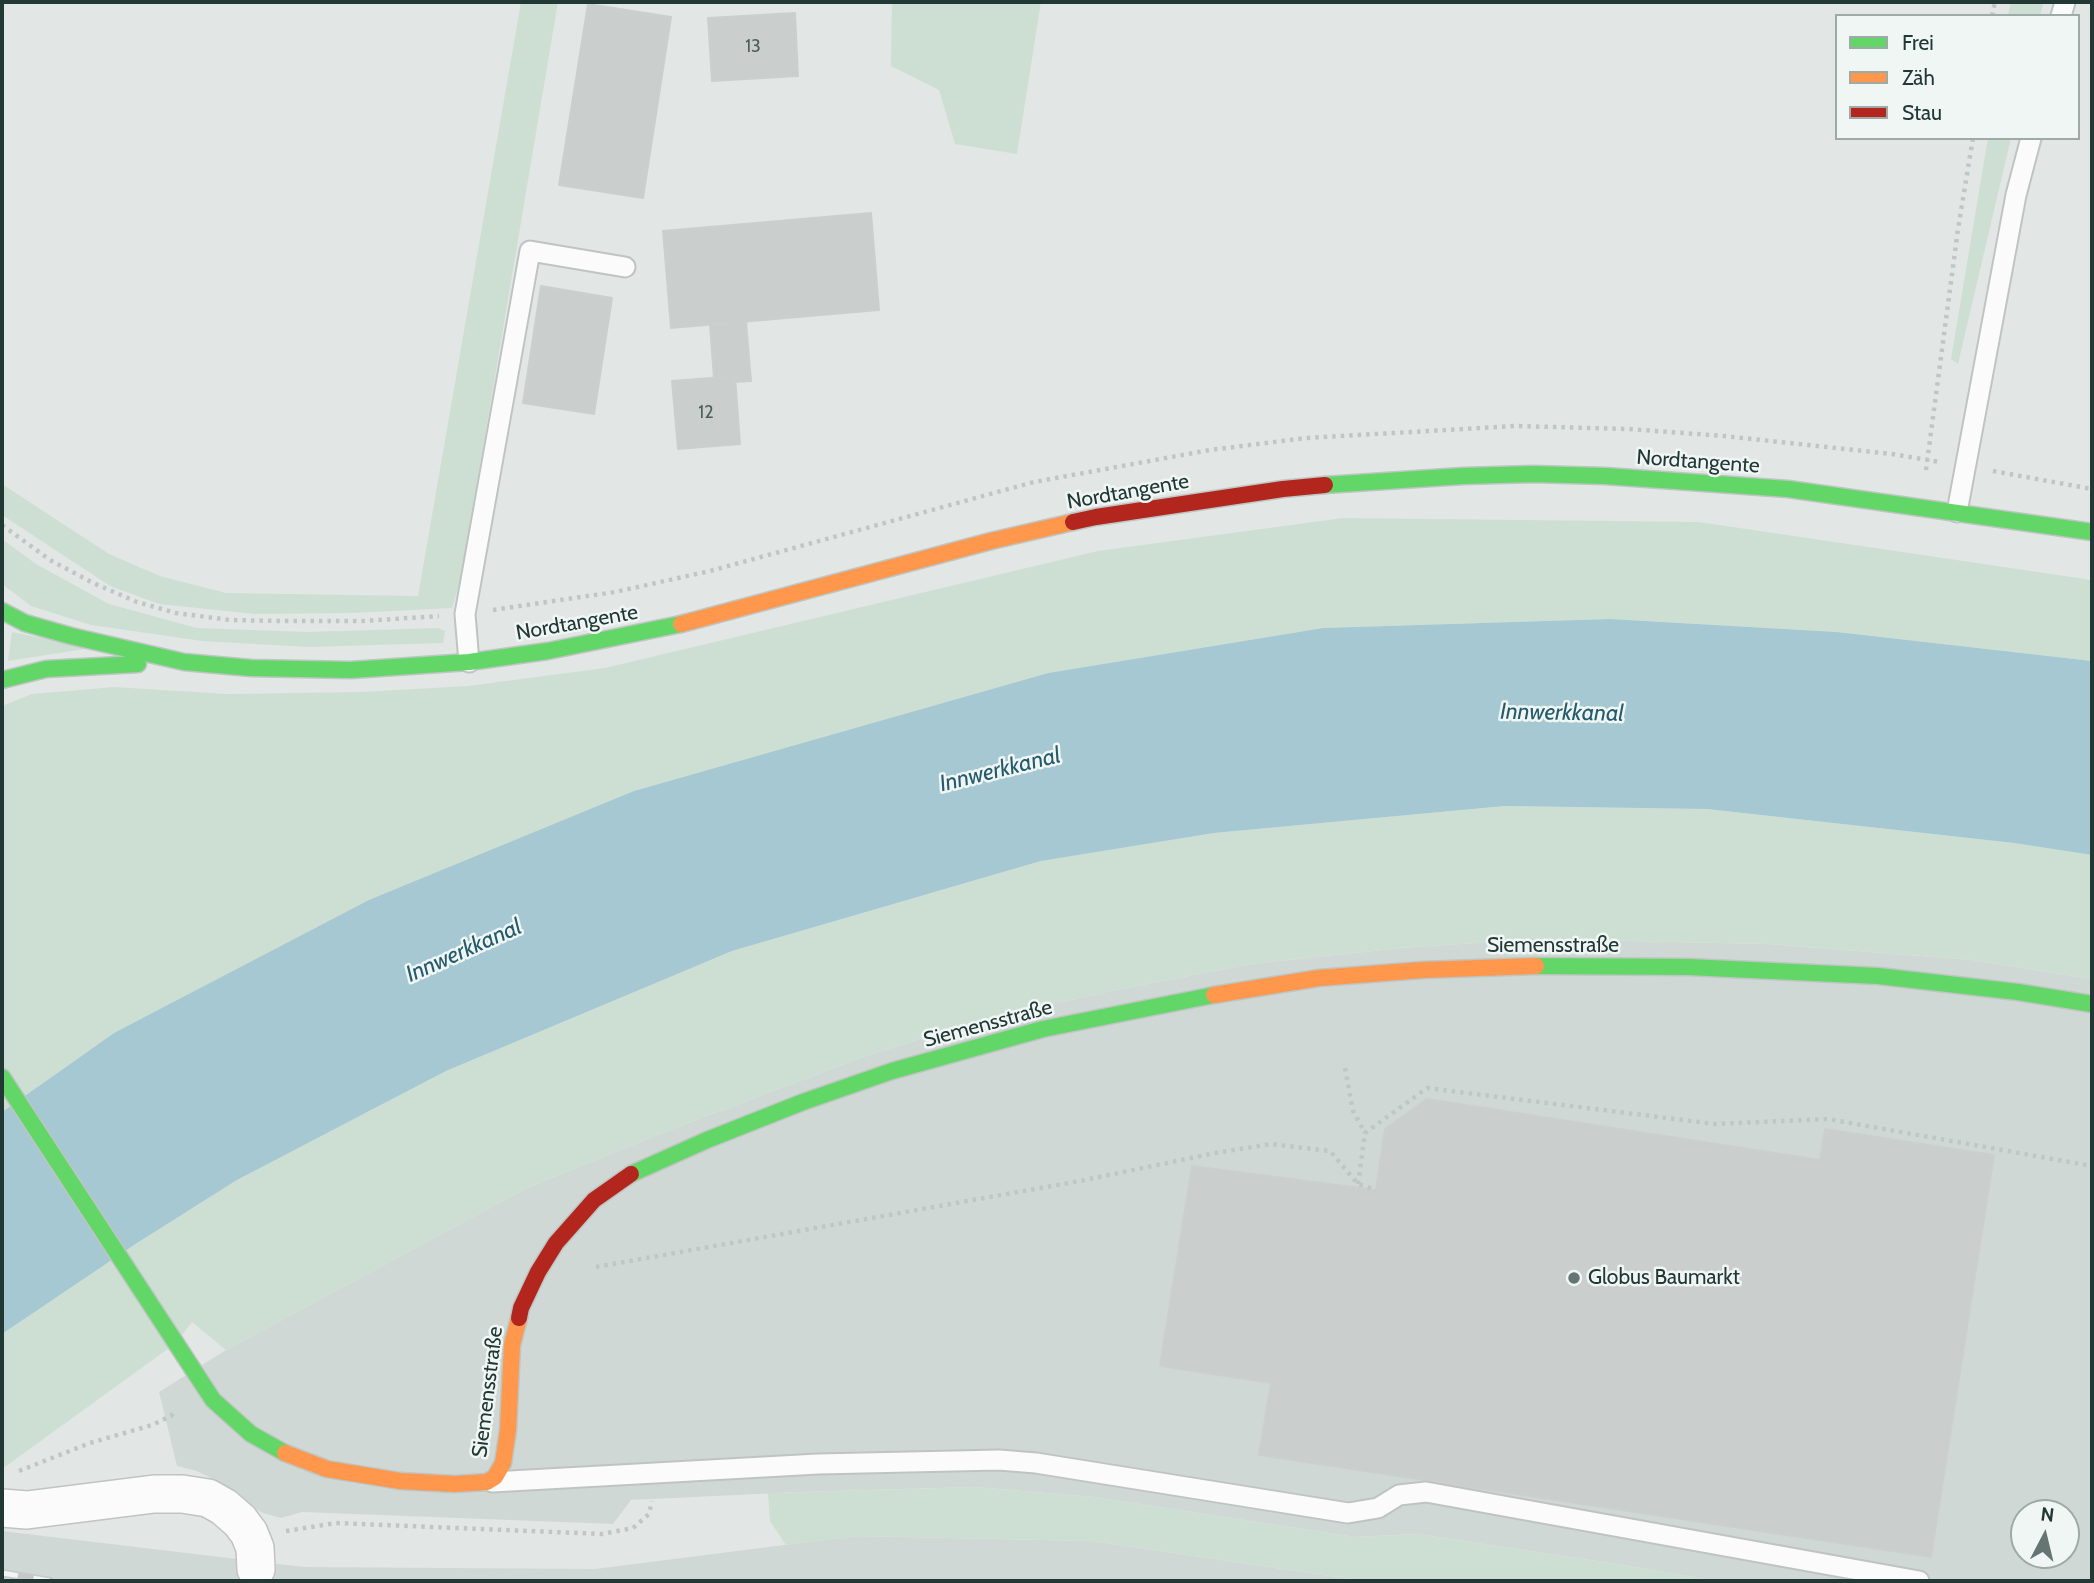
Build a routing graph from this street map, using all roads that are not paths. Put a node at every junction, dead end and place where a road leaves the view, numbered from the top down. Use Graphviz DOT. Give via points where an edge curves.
graph roads {
  1 [pos="2031,140"];
  2 [pos="625,267"];
  3 [pos="1957,512"];
  4 [pos="2092,532"];
  5 [pos="2,611"];
  6 [pos="184,662"];
  7 [pos="469,662"];
  8 [pos="2,680"];
  9 [pos="2092,1004"];
  10 [pos="2,1077"];
  11 [pos="487,1482"];
  12 [pos="2,1508"];
  13 [pos="256,1558"];
  14 [pos="1919,1581"];
  1 -- 3 [label="lane"];
  2 -- 7 [label="lane" via="530,251 465,614"];
  3 -- 4 [label="street, Nordtangente"];
  3 -- 7 [label="street, Nordtangente" via="1788,489 1605,476 1463,476 1283,489 1096,517 662,629"];
  5 -- 6 [label="street, Nordtangente" via="59,633"];
  6 -- 7 [label="street, Nordtangente" via="351,670"];
  6 -- 8 [label="street, Nordtangente" via="46,669"];
  9 -- 11 [label="street, Siemensstraße" via="1878,976 1688,967 1422,970 1319,978 1186,999 1043,1029 892,1072 707,1140 628,1175 594,1200 556,1242 521,1308 512,1345 503,1463"];
  10 -- 11 [label="street, Siemensstraße" via="204,1387 231,1418 277,1450 327,1469 400,1481"];
  11 -- 14 [label="lane" via="818,1464 999,1460 1348,1513 1378,1508 1399,1495 1426,1492"];
  12 -- 13 [label="street" via="27,1510 154,1494 208,1498 240,1521"];
}
